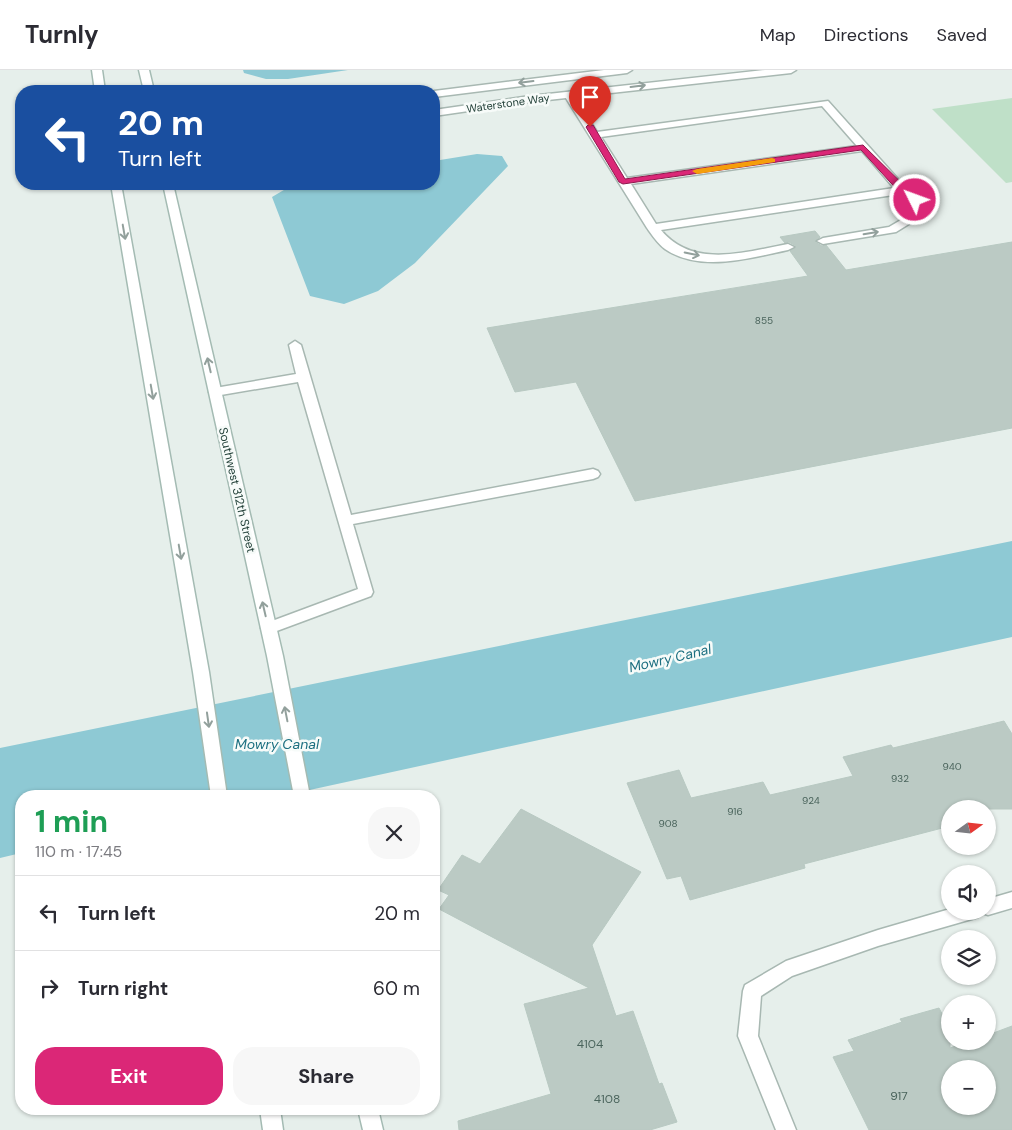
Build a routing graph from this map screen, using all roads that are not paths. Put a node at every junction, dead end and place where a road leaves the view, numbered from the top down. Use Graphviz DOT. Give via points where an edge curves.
graph roads {
  1 [pos="97,70"];
  2 [pos="144,70"];
  3 [pos="627,70"];
  4 [pos="791,70"];
  5 [pos="99,85"];
  6 [pos="148,85"];
  7 [pos="440,93"];
  8 [pos="569,95"];
  9 [pos="440,112"];
  10 [pos="596,135"];
  11 [pos="863,148"];
  12 [pos="623,182"];
  13 [pos="117,190"];
  14 [pos="169,190"];
  15 [pos="902,190"];
  16 [pos="653,228"];
  17 [pos="823,241"];
  18 [pos="788,247"];
  19 [pos="295,345"];
  20 [pos="304,377"];
  21 [pos="215,392"];
  22 [pos="593,474"];
  23 [pos="345,521"];
  24 [pos="269,628"];
  25 [pos="218,790"];
  26 [pos="301,790"];
  27 [pos="1012,900"];
  28 [pos="996,905"];
  29 [pos="941,920"];
  30 [pos="271,1115"];
  31 [pos="369,1115"];
  32 [pos="273,1130"];
  33 [pos="373,1130"];
  34 [pos="786,1130"];
  1 -- 5 [label="main road"];
  2 -- 6 [label="main road"];
  3 -- 7 [label="main road, Waterstone Way, one-way"];
  8 -- 4 [label="main road, Waterstone Way, one-way"];
  8 -- 9 [label="main road, Waterstone Way"];
  8 -- 10 [label="main road"];
  10 -- 11 [label="main road" via="824,102"];
  10 -- 12 [label="main road"];
  11 -- 12 [label="main road"];
  11 -- 15 [label="main road"];
  12 -- 16 [label="main road"];
  13 -- 25 [label="main road, one-way" via="201,672"];
  21 -- 14 [label="main road, Southwest 312th Street, one-way"];
  15 -- 16 [label="main road"];
  17 -- 15 [label="main road, one-way" via="892,230 912,219 915,200"];
  16 -- 18 [label="main road, one-way" via="670,247 690,255 725,258"];
  19 -- 20 [label="main road"];
  20 -- 21 [label="main road"];
  20 -- 23 [label="main road"];
  24 -- 21 [label="main road, Southwest 312th Street, one-way"];
  22 -- 23 [label="main road"];
  23 -- 24 [label="main road" via="366,592"];
  26 -- 24 [label="main road, Southwest 312th Street, one-way"];
  27 -- 28 [label="main road"];
  29 -- 34 [label="main road" via="786,970 752,991 748,1036"];
  30 -- 32 [label="main road"];
  31 -- 33 [label="main road"];
}
